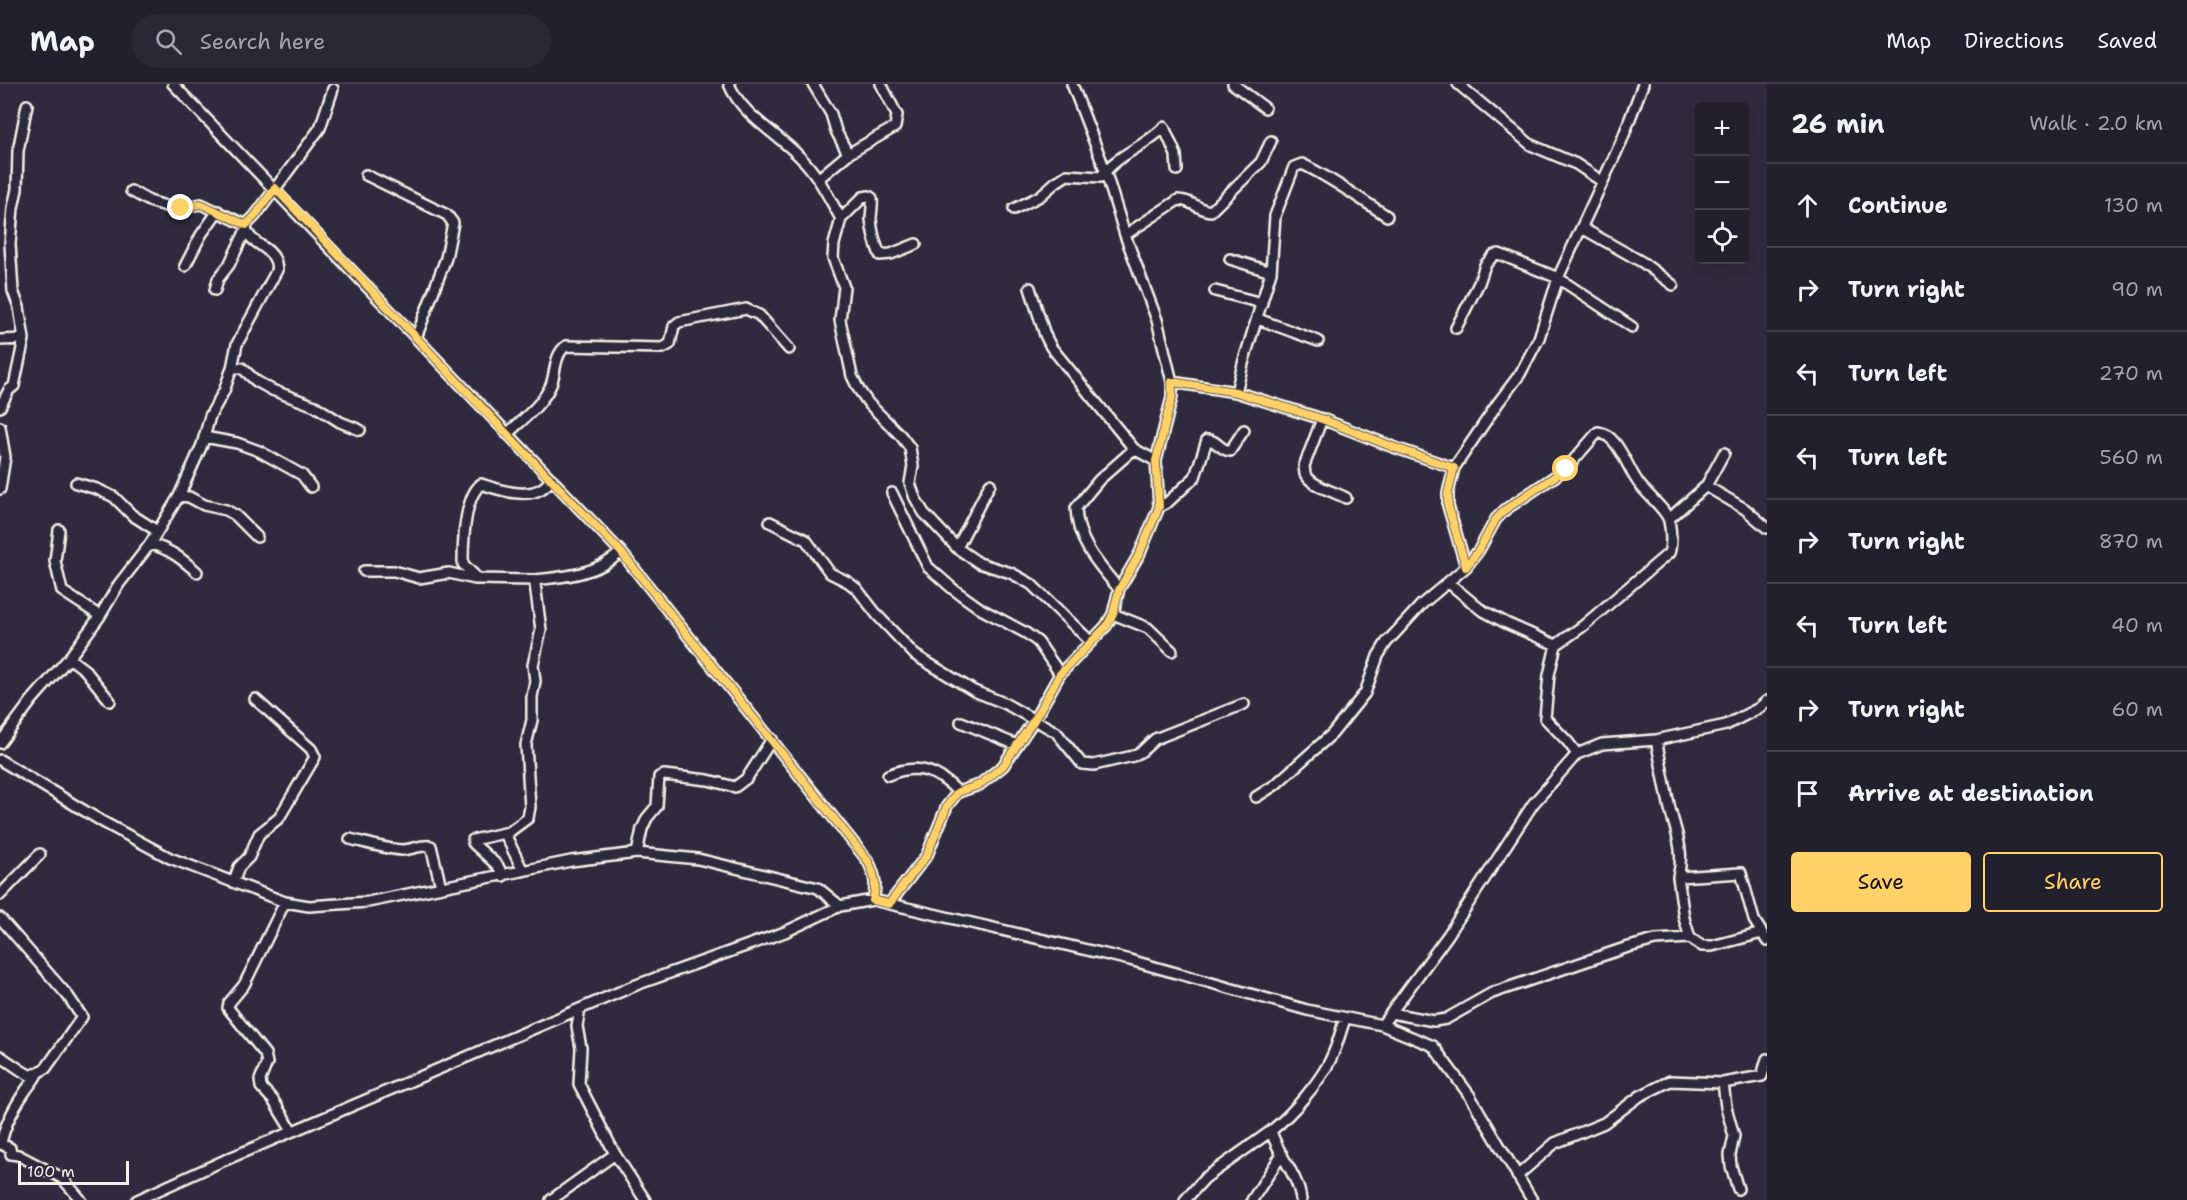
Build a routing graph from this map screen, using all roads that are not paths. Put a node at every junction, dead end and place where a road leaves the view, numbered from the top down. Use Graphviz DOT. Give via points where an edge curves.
graph roads {
  1 [pos="173,84"];
  2 [pos="729,84"];
  3 [pos="813,84"];
  4 [pos="881,84"];
  5 [pos="1072,84"];
  6 [pos="1233,84"];
  7 [pos="1458,84"];
  8 [pos="1643,84"];
  9 [pos="333,89"];
  10 [pos="27,105"];
  11 [pos="1265,108"];
  12 [pos="1270,141"];
  13 [pos="848,154"];
  14 [pos="1176,170"];
  15 [pos="1105,171"];
  16 [pos="366,175"];
  17 [pos="818,179"];
  18 [pos="1603,182"];
  19 [pos="275,188"];
  20 [pos="131,191"];
  21 [pos="1014,209"];
  22 [pos="218,212"];
  23 [pos="1387,216"];
  24 [pos="841,219"];
  25 [pos="246,227"];
  26 [pos="1582,228"];
  27 [pos="1125,235"];
  28 [pos="916,243"];
  29 [pos="1230,259"];
  30 [pos="185,266"];
  31 [pos="1271,272"];
  32 [pos="1558,278"];
  33 [pos="1673,285"];
  34 [pos="1030,288"];
  35 [pos="215,290"];
  36 [pos="1215,291"];
  37 [pos="1262,303"];
  38 [pos="1258,319"];
  39 [pos="1632,327"];
  40 [pos="1456,328"];
  41 [pos="416,338"];
  42 [pos="24,339"];
  43 [pos="0,340"];
  44 [pos="1318,340"];
  45 [pos="789,349"];
  46 [pos="232,368"];
  47 [pos="1172,382"];
  48 [pos="5,390"];
  49 [pos="1236,392"];
  50 [pos="0,407"];
  51 [pos="1322,419"];
  52 [pos="0,427"];
  53 [pos="360,429"];
  54 [pos="1244,430"];
  55 [pos="507,434"];
  56 [pos="204,437"];
  57 [pos="1134,449"];
  58 [pos="1724,453"];
  59 [pos="1156,461"];
  60 [pos="1454,468"];
  61 [pos="552,479"];
  62 [pos="76,483"];
  63 [pos="990,484"];
  64 [pos="1706,486"];
  65 [pos="311,488"];
  66 [pos="0,489"];
  67 [pos="892,493"];
  68 [pos="179,496"];
  69 [pos="1346,498"];
  70 [pos="1159,507"];
  71 [pos="1669,519"];
  72 [pos="770,522"];
  73 [pos="1767,528"];
  74 [pos="58,530"];
  75 [pos="157,531"];
  76 [pos="257,537"];
  77 [pos="150,544"];
  78 [pos="957,548"];
  79 [pos="621,552"];
  80 [pos="1466,567"];
  81 [pos="364,571"];
  82 [pos="197,572"];
  83 [pos="478,579"];
  84 [pos="534,580"];
  85 [pos="1449,583"];
  86 [pos="1119,590"];
  87 [pos="1113,614"];
  88 [pos="100,616"];
  89 [pos="1091,642"];
  90 [pos="1556,645"];
  91 [pos="1172,651"];
  92 [pos="69,658"];
  93 [pos="1060,674"];
  94 [pos="255,699"];
  95 [pos="110,701"];
  96 [pos="1767,701"];
  97 [pos="1244,704"];
  98 [pos="1034,720"];
  99 [pos="961,722"];
  100 [pos="772,739"];
  101 [pos="1656,740"];
  102 [pos="0,743"];
  103 [pos="1017,745"];
  104 [pos="1577,754"];
  105 [pos="0,760"];
  106 [pos="888,775"];
  107 [pos="958,792"];
  108 [pos="1256,797"];
  109 [pos="509,832"];
  110 [pos="350,839"];
  111 [pos="637,853"];
  112 [pos="40,854"];
  113 [pos="523,871"];
  114 [pos="503,876"];
  115 [pos="1678,877"];
  116 [pos="234,881"];
  117 [pos="441,887"];
  118 [pos="0,896"];
  119 [pos="873,900"];
  120 [pos="285,902"];
  121 [pos="889,904"];
  122 [pos="840,906"];
  123 [pos="0,918"];
  124 [pos="1764,937"];
  125 [pos="1690,938"];
  126 [pos="580,1009"];
  127 [pos="1391,1013"];
  128 [pos="1345,1019"];
  129 [pos="1382,1025"];
  130 [pos="0,1056"];
  131 [pos="1767,1059"];
  132 [pos="37,1074"];
  133 [pos="1764,1080"];
  134 [pos="1723,1083"];
  135 [pos="292,1131"];
  136 [pos="1272,1131"];
  137 [pos="0,1151"];
  138 [pos="615,1154"];
  139 [pos="1282,1154"];
  140 [pos="1517,1176"];
  141 [pos="1738,1189"];
  142 [pos="1190,1197"];
  143 [pos="81,1200"];
  144 [pos="137,1200"];
  145 [pos="551,1200"];
  146 [pos="645,1200"];
  147 [pos="1252,1200"];
  148 [pos="1301,1200"];
  149 [pos="1532,1200"];
  1 -- 19 [label="street"];
  2 -- 17 [label="street" via="735,97 802,158"];
  3 -- 13 [label="street"];
  4 -- 13 [label="street" via="897,115 895,127"];
  5 -- 15 [label="street"];
  6 -- 11 [label="street"];
  7 -- 18 [label="street" via="1531,145 1576,164"];
  8 -- 18 [label="street"];
  9 -- 19 [label="street" via="320,128"];
  10 -- 42 [label="street" via="18,151 10,244 13,291"];
  12 -- 27 [label="street" via="1261,162 1211,211 1178,200"];
  13 -- 17 [label="street"];
  14 -- 15 [label="street" via="1176,155 1164,127"];
  15 -- 21 [label="street" via="1101,177 1067,176"];
  15 -- 27 [label="street"];
  16 -- 41 [label="street" via="447,215 453,223 446,258"];
  17 -- 24 [label="street"];
  18 -- 26 [label="street"];
  19 -- 25 [label="street"];
  19 -- 41 [label="street"];
  20 -- 22 [label="street" via="169,207 201,204"];
  22 -- 25 [label="street"];
  22 -- 30 [label="street"];
  23 -- 31 [label="street" via="1336,181 1297,164 1275,216"];
  24 -- 28 [label="street" via="863,197 869,196 873,204 874,242 880,255"];
  24 -- 78 [label="street" via="834,258 844,287 840,321 852,376 869,404 910,448 910,483 915,498"];
  25 -- 35 [label="street"];
  25 -- 46 [label="street" via="251,238 275,260 276,270 237,344"];
  26 -- 32 [label="street"];
  26 -- 33 [label="street" via="1642,262"];
  27 -- 47 [label="street" via="1157,320"];
  29 -- 31 [label="street"];
  31 -- 37 [label="street"];
  32 -- 39 [label="street"];
  32 -- 40 [label="street" via="1494,255 1485,265"];
  32 -- 60 [label="street" via="1539,338 1520,374"];
  34 -- 57 [label="street" via="1052,347"];
  36 -- 37 [label="street"];
  37 -- 38 [label="street"];
  38 -- 44 [label="street"];
  38 -- 49 [label="street"];
  41 -- 55 [label="street"];
  42 -- 43 [label="street"];
  42 -- 48 [label="street" via="14,386"];
  45 -- 55 [label="street" via="759,315 743,308 679,322 674,326 670,344 663,348 566,346 551,385"];
  46 -- 53 [label="street" via="242,368 272,390"];
  46 -- 56 [label="street"];
  47 -- 49 [label="street"];
  47 -- 59 [label="street"];
  48 -- 50 [label="street"];
  49 -- 51 [label="street"];
  51 -- 60 [label="street"];
  51 -- 69 [label="street" via="1304,466 1305,474 1316,484"];
  52 -- 66 [label="street" via="5,457"];
  54 -- 70 [label="street" via="1230,451 1207,440 1195,477"];
  55 -- 61 [label="street"];
  56 -- 65 [label="street" via="259,451 302,475"];
  56 -- 68 [label="street"];
  57 -- 59 [label="street"];
  57 -- 86 [label="street" via="1099,480 1076,508 1076,519 1089,553"];
  58 -- 64 [label="street"];
  59 -- 70 [label="street"];
  60 -- 80 [label="street" via="1448,506"];
  61 -- 79 [label="street"];
  61 -- 83 [label="street" via="532,492 517,493 481,484 474,490 468,506 463,564"];
  62 -- 75 [label="street" via="114,497"];
  63 -- 78 [label="street"];
  64 -- 71 [label="street"];
  64 -- 73 [label="street"];
  67 -- 93 [label="street" via="928,567 981,609 1038,642"];
  68 -- 75 [label="street"];
  68 -- 76 [label="street" via="226,510"];
  70 -- 86 [label="street"];
  71 -- 80 [label="street" via="1637,483 1615,444 1598,432 1566,469 1496,519"];
  71 -- 90 [label="street" via="1669,554"];
  72 -- 98 [label="street" via="806,540 830,573 857,589 915,655 974,691"];
  74 -- 88 [label="street" via="55,561 62,591"];
  75 -- 77 [label="street"];
  77 -- 82 [label="street" via="163,547"];
  77 -- 88 [label="street"];
  78 -- 89 [label="street" via="979,563 1031,584"];
  79 -- 84 [label="street" via="574,576"];
  79 -- 100 [label="street"];
  80 -- 85 [label="street"];
  81 -- 83 [label="street" via="394,571 419,578 449,573"];
  83 -- 84 [label="street"];
  84 -- 109 [label="street" via="541,630 533,665 532,720 526,746 530,807 528,818"];
  85 -- 90 [label="street" via="1480,609"];
  85 -- 108 [label="street" via="1422,604 1386,643 1365,693 1332,734"];
  86 -- 87 [label="street"];
  87 -- 89 [label="street"];
  87 -- 91 [label="street" via="1148,628"];
  88 -- 92 [label="street"];
  89 -- 93 [label="street"];
  90 -- 104 [label="street" via="1545,718"];
  92 -- 95 [label="street" via="85,670"];
  92 -- 102 [label="street"];
  93 -- 98 [label="street"];
  94 -- 116 [label="street" via="315,757 279,818 259,834"];
  96 -- 101 [label="street" via="1726,725"];
  97 -- 98 [label="street" via="1155,739 1133,756 1094,765 1082,764 1060,736"];
  98 -- 103 [label="street"];
  99 -- 103 [label="street"];
  100 -- 111 [label="street" via="747,778 735,787 708,780 659,777 657,806 647,818"];
  100 -- 119 [label="street" via="868,861 875,875"];
  101 -- 104 [label="street" via="1602,744"];
  101 -- 115 [label="street" via="1679,836 1682,864"];
  103 -- 107 [label="street" via="1003,766 979,785"];
  104 -- 127 [label="street" via="1533,804 1448,935"];
  105 -- 116 [label="street" via="170,858"];
  106 -- 107 [label="street" via="902,769 922,769 938,775"];
  107 -- 121 [label="street" via="947,806 927,855"];
  109 -- 113 [label="street" via="507,842"];
  109 -- 114 [label="street" via="473,840"];
  110 -- 117 [label="street" via="404,850 431,846"];
  111 -- 113 [label="street"];
  111 -- 122 [label="street" via="698,859 819,888"];
  112 -- 118 [label="street"];
  113 -- 114 [label="street"];
  114 -- 117 [label="street"];
  115 -- 124 [label="street" via="1741,873 1754,920"];
  115 -- 125 [label="street"];
  116 -- 120 [label="street"];
  117 -- 120 [label="street" via="341,905"];
  119 -- 121 [label="street"];
  119 -- 122 [label="street"];
  120 -- 135 [label="street" via="244,985 228,1008 265,1054 267,1063 261,1087"];
  121 -- 128 [label="street" via="1130,960"];
  122 -- 126 [label="street" via="784,932"];
  123 -- 132 [label="street" via="82,1017 46,1068"];
  124 -- 125 [label="street" via="1712,946 1702,946"];
  125 -- 127 [label="street" via="1654,940 1625,948 1492,993 1446,1019 1434,1021"];
  126 -- 135 [label="street"];
  126 -- 138 [label="street" via="579,1084"];
  127 -- 129 [label="street"];
  128 -- 129 [label="street"];
  128 -- 136 [label="street" via="1333,1057 1311,1089"];
  129 -- 140 [label="street" via="1433,1047 1470,1096"];
  130 -- 132 [label="street" via="31,1076"];
  131 -- 133 [label="street"];
  132 -- 137 [label="street" via="10,1117"];
  133 -- 134 [label="street"];
  134 -- 140 [label="street" via="1670,1081 1640,1096 1604,1123 1556,1143"];
  134 -- 141 [label="street" via="1734,1136 1731,1166"];
  135 -- 144 [label="street"];
  136 -- 139 [label="street"];
  136 -- 142 [label="street" via="1204,1178"];
  137 -- 143 [label="street" via="9,1148 11,1154 62,1178"];
  138 -- 145 [label="street"];
  138 -- 146 [label="street"];
  139 -- 147 [label="street"];
  139 -- 148 [label="street"];
  140 -- 149 [label="street"];
}
